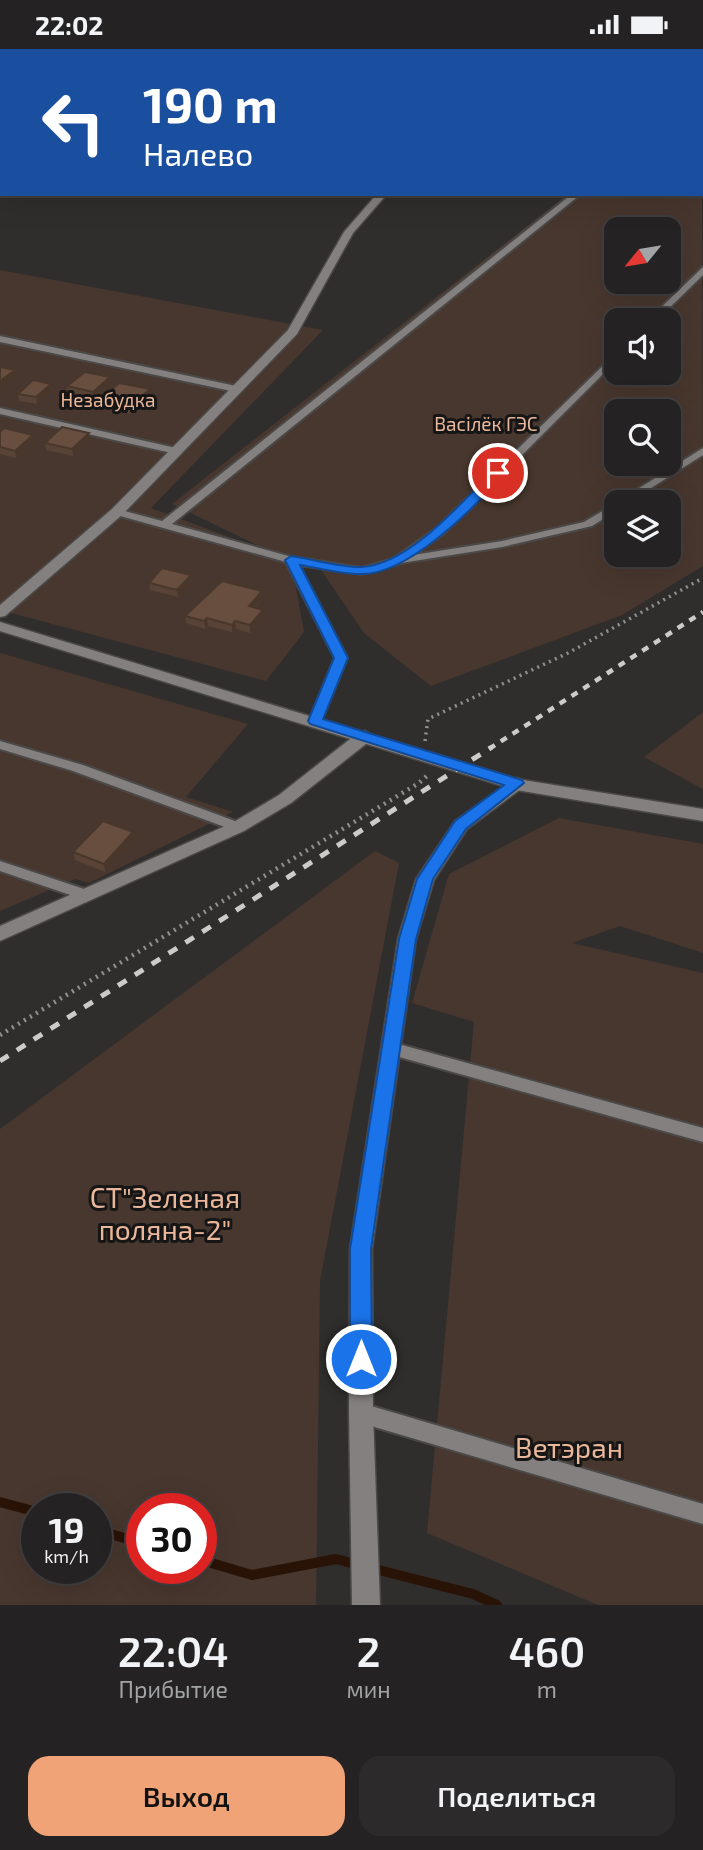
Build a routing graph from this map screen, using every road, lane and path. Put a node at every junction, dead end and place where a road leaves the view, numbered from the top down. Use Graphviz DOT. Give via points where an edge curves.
graph roads {
  1 [pos="380,196"];
  2 [pos="575,196"];
  3 [pos="703,270"];
  4 [pos="664,308"];
  5 [pos="0,339"];
  6 [pos="604,368"];
  7 [pos="236,389"];
  8 [pos="0,411"];
  9 [pos="176,451"];
  10 [pos="703,451"];
  11 [pos="641,490"];
  12 [pos="117,512"];
  13 [pos="604,514"];
  14 [pos="165,524"];
  15 [pos="291,560"];
  16 [pos="397,561"];
  17 [pos="703,578"];
  18 [pos="0,613"];
  19 [pos="0,626"];
  20 [pos="315,721"];
  21 [pos="365,736"];
  22 [pos="0,745"];
  23 [pos="424,755"];
  24 [pos="516,783"];
  25 [pos="703,815"];
  26 [pos="239,827"];
  27 [pos="0,866"];
  28 [pos="85,895"];
  29 [pos="0,934"];
  30 [pos="0,1035"];
  31 [pos="391,1048"];
  32 [pos="703,1135"];
  33 [pos="361,1413"];
  34 [pos="703,1514"];
  35 [pos="366,1599"];
  1 -- 7 [label="street" via="349,232 293,332"];
  2 -- 14 [label="lane"];
  3 -- 4 [label="lane"];
  5 -- 7 [label="lane"];
  6 -- 16 [label="lane" via="440,531"];
  7 -- 9 [label="street"];
  8 -- 9 [label="lane"];
  9 -- 12 [label="street"];
  10 -- 11 [label="lane"];
  12 -- 14 [label="lane"];
  12 -- 18 [label="street"];
  13 -- 16 [label="lane" via="588,524 502,544"];
  14 -- 15 [label="lane"];
  15 -- 16 [label="lane" via="362,571"];
  15 -- 20 [label="lane" via="341,658"];
  17 -- 23 [label="path" via="516,681 428,719"];
  19 -- 20 [label="street"];
  20 -- 21 [label="street"];
  21 -- 23 [label="street"];
  21 -- 26 [label="street" via="285,799"];
  22 -- 26 [label="lane" via="78,768"];
  23 -- 24 [label="street"];
  23 -- 30 [label="path" via="429,775 419,783"];
  24 -- 25 [label="street"];
  24 -- 31 [label="street" via="461,825 425,879 407,939"];
  26 -- 28 [label="street"];
  27 -- 28 [label="lane"];
  28 -- 29 [label="street"];
  31 -- 32 [label="lane"];
  31 -- 33 [label="street" via="361,1249"];
  33 -- 34 [label="lane"];
  33 -- 35 [label="street"];
}
